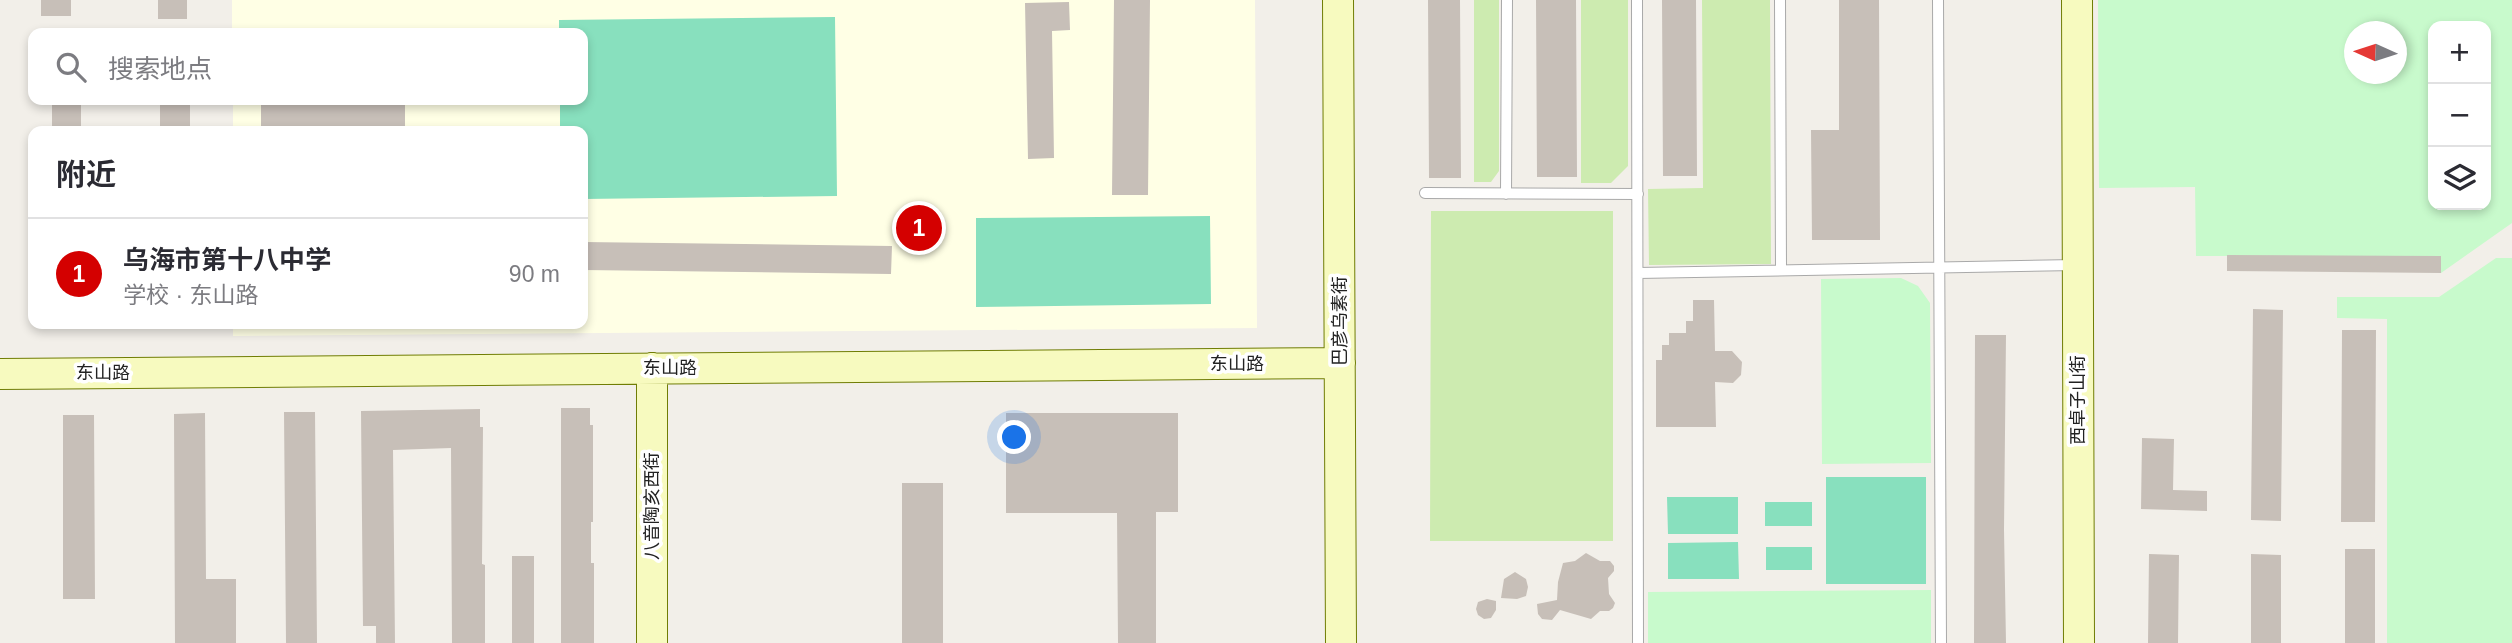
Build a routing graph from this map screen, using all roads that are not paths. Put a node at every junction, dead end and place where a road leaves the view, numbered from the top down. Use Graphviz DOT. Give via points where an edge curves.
graph roads {
  1 [pos="1338,0"];
  2 [pos="1350,0"];
  3 [pos="1507,0"];
  4 [pos="1637,0"];
  5 [pos="1780,0"];
  6 [pos="1938,0"];
  7 [pos="2077,0"];
  8 [pos="1425,193"];
  9 [pos="1506,194"];
  10 [pos="1638,194"];
  11 [pos="2078,264"];
  12 [pos="1939,267"];
  13 [pos="1781,270"];
  14 [pos="1638,273"];
  15 [pos="1340,363"];
  16 [pos="652,368"];
  17 [pos="0,374"];
  18 [pos="652,643"];
  19 [pos="1341,643"];
  20 [pos="1352,643"];
  21 [pos="1638,643"];
  22 [pos="1941,643"];
  23 [pos="2079,643"];
  1 -- 15 [label="street, 巴彦乌素街"];
  2 -- 20 [label="street, 巴彦乌素街"];
  3 -- 9 [label="lane"];
  4 -- 10 [label="lane"];
  5 -- 13 [label="lane"];
  6 -- 12 [label="lane"];
  7 -- 11 [label="street, 西卓子山街"];
  8 -- 9 [label="lane"];
  9 -- 10 [label="lane"];
  10 -- 14 [label="lane"];
  11 -- 12 [label="lane"];
  11 -- 23 [label="street, 西卓子山街"];
  12 -- 13 [label="lane"];
  12 -- 22 [label="lane"];
  13 -- 14 [label="lane"];
  14 -- 21 [label="lane"];
  15 -- 16 [label="street, 东山路"];
  15 -- 19 [label="street, 巴彦乌素街"];
  16 -- 17 [label="street, 东山路"];
  16 -- 18 [label="street, 八音陶亥西街"];
}
